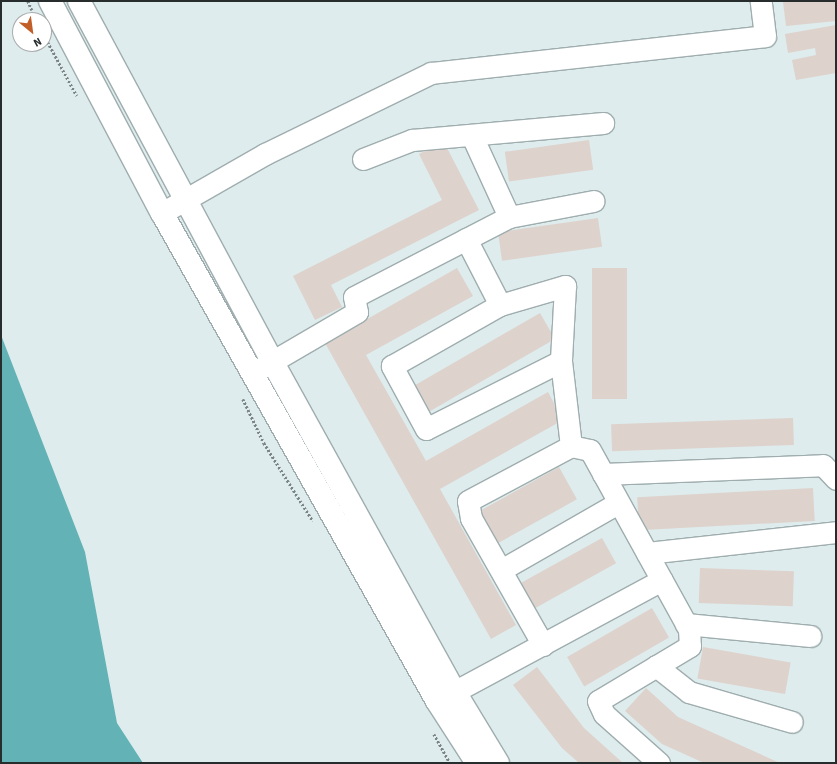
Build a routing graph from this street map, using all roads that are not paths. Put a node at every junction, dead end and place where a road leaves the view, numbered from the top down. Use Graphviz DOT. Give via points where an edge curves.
graph roads {
  1 [pos="50,1"];
  2 [pos="79,1"];
  3 [pos="761,1"];
  4 [pos="603,124"];
  5 [pos="472,136"];
  6 [pos="362,159"];
  7 [pos="187,197"];
  8 [pos="594,201"];
  9 [pos="162,213"];
  10 [pos="509,217"];
  11 [pos="466,240"];
  12 [pos="500,306"];
  13 [pos="272,361"];
  14 [pos="561,361"];
  15 [pos="254,372"];
  16 [pos="571,446"];
  17 [pos="603,474"];
  18 [pos="836,479"];
  19 [pos="618,504"];
  20 [pos="836,532"];
  21 [pos="647,553"];
  22 [pos="501,570"];
  23 [pos="662,580"];
  24 [pos="686,624"];
  25 [pos="810,636"];
  26 [pos="543,645"];
  27 [pos="656,666"];
  28 [pos="446,696"];
  29 [pos="792,722"];
  30 [pos="477,763"];
  31 [pos="498,763"];
  32 [pos="659,763"];
  1 -- 9 [label="main road"];
  2 -- 7 [label="main road"];
  3 -- 7 [label="street" via="765,36 431,73 265,154"];
  4 -- 5 [label="street"];
  5 -- 6 [label="street" via="412,140"];
  5 -- 10 [label="street"];
  7 -- 9 [label="street"];
  7 -- 13 [label="main road"];
  8 -- 10 [label="street"];
  9 -- 15 [label="main road"];
  10 -- 11 [label="street"];
  11 -- 12 [label="street"];
  11 -- 13 [label="street" via="354,297 357,312"];
  12 -- 14 [label="street" via="565,286"];
  12 -- 14 [label="street" via="392,366 426,429"];
  13 -- 15 [label="street"];
  13 -- 28 [label="main road"];
  14 -- 16 [label="street"];
  15 -- 28 [label="main road"];
  16 -- 17 [label="street" via="590,450"];
  16 -- 22 [label="street" via="468,501 471,518"];
  17 -- 18 [label="street" via="822,465"];
  17 -- 19 [label="street"];
  19 -- 21 [label="street"];
  19 -- 22 [label="street"];
  20 -- 21 [label="street"];
  21 -- 23 [label="street"];
  22 -- 26 [label="street"];
  23 -- 24 [label="street"];
  23 -- 26 [label="street"];
  24 -- 25 [label="street"];
  24 -- 27 [label="street" via="690,646"];
  26 -- 28 [label="street"];
  27 -- 29 [label="street" via="689,692"];
  27 -- 32 [label="street" via="598,701 604,714"];
  28 -- 30 [label="main road"];
  28 -- 31 [label="main road"];
}
